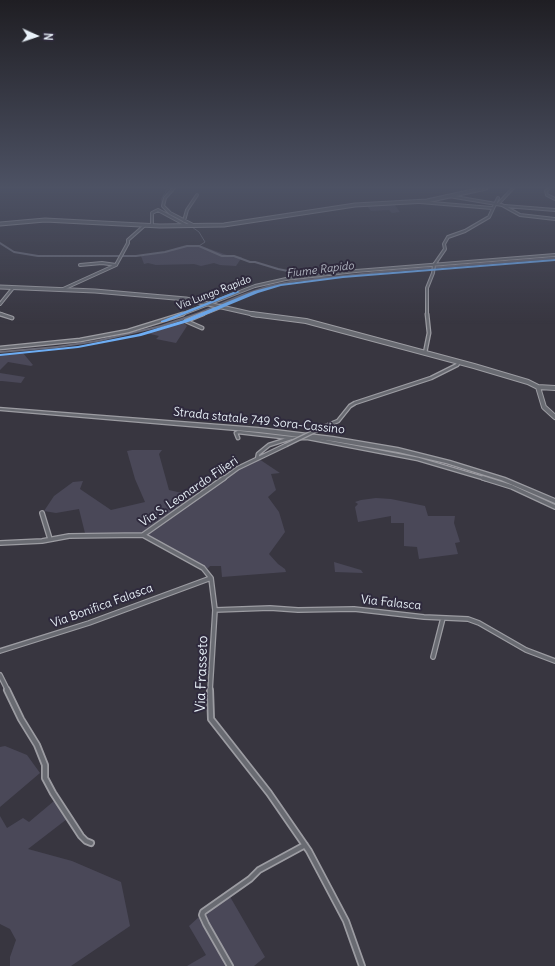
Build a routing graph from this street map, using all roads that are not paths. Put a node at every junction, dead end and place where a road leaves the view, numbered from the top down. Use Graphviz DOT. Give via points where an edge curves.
graph roads {
  1 [pos="136,233"];
  2 [pos="459,233"];
  3 [pos="555,255"];
  4 [pos="80,264"];
  5 [pos="116,265"];
  6 [pos="433,267"];
  7 [pos="0,288"];
  8 [pos="13,288"];
  9 [pos="61,290"];
  10 [pos="0,304"];
  11 [pos="209,304"];
  12 [pos="219,307"];
  13 [pos="0,314"];
  14 [pos="12,318"];
  15 [pos="202,328"];
  16 [pos="0,348"];
  17 [pos="425,353"];
  18 [pos="459,362"];
  19 [pos="538,387"];
  20 [pos="555,388"];
  21 [pos="0,410"];
  22 [pos="555,417"];
  23 [pos="238,438"];
  24 [pos="291,438"];
  25 [pos="257,459"];
  26 [pos="554,500"];
  27 [pos="555,507"];
  28 [pos="42,513"];
  29 [pos="143,535"];
  30 [pos="50,539"];
  31 [pos="0,543"];
  32 [pos="211,578"];
  33 [pos="215,610"];
  34 [pos="443,618"];
  35 [pos="0,651"];
  36 [pos="433,657"];
  37 [pos="555,661"];
  38 [pos="0,676"];
  39 [pos="91,843"];
  40 [pos="305,845"];
  41 [pos="230,966"];
  42 [pos="362,966"];
  1 -- 5 [label="street" via="128,240"];
  2 -- 6 [label="street" via="448,237 444,244 445,249"];
  3 -- 6 [label="street, Via Lungo Rapido"];
  4 -- 5 [label="street"];
  5 -- 9 [label="street"];
  6 -- 11 [label="street, Via Lungo Rapido" via="315,275 280,280 255,286"];
  6 -- 17 [label="street" via="426,288 429,333"];
  7 -- 8 [label="street"];
  8 -- 9 [label="street"];
  8 -- 10 [label="street"];
  9 -- 11 [label="street" via="183,298"];
  11 -- 12 [label="street"];
  11 -- 16 [label="street, Via Lungo Rapido" via="128,331 80,340"];
  12 -- 15 [label="street" via="186,321"];
  12 -- 17 [label="street" via="256,315 297,319"];
  13 -- 14 [label="street"];
  17 -- 18 [label="street"];
  18 -- 19 [label="street"];
  18 -- 25 [label="street, Via S. Leonardo Filieri, bridge" via="457,366 431,378 355,403 338,421"];
  19 -- 20 [label="street"];
  19 -- 22 [label="street" via="540,401"];
  21 -- 26 [label="highway, Strada statale 749 Sora-Cassino" via="247,429 333,439 448,462 503,479"];
  23 -- 24 [label="street" via="238,432"];
  24 -- 25 [label="street" via="269,445 258,454"];
  24 -- 27 [label="street" via="308,438 418,459 512,487"];
  25 -- 29 [label="street, Via S. Leonardo Filieri" via="238,468"];
  28 -- 30 [label="street"];
  29 -- 30 [label="street, Via S. Leonardo Filieri" via="69,536"];
  29 -- 32 [label="street" via="203,568"];
  30 -- 31 [label="street, Via S. Leonardo Filieri"];
  32 -- 33 [label="street, Via Frasseto"];
  32 -- 35 [label="street, Via Bonifica Falasca" via="89,623"];
  33 -- 34 [label="street, Via Falasca" via="354,609"];
  33 -- 40 [label="street, Via Frasseto" via="211,663 211,719 269,793"];
  34 -- 36 [label="street"];
  34 -- 37 [label="street, Via Falasca" via="468,619 479,623 526,650"];
  38 -- 39 [label="street" via="37,745 45,765 45,778 53,793 81,836"];
  40 -- 41 [label="street" via="259,870 203,912 206,924"];
  40 -- 42 [label="street, Via Frasseto" via="346,921"];
}
